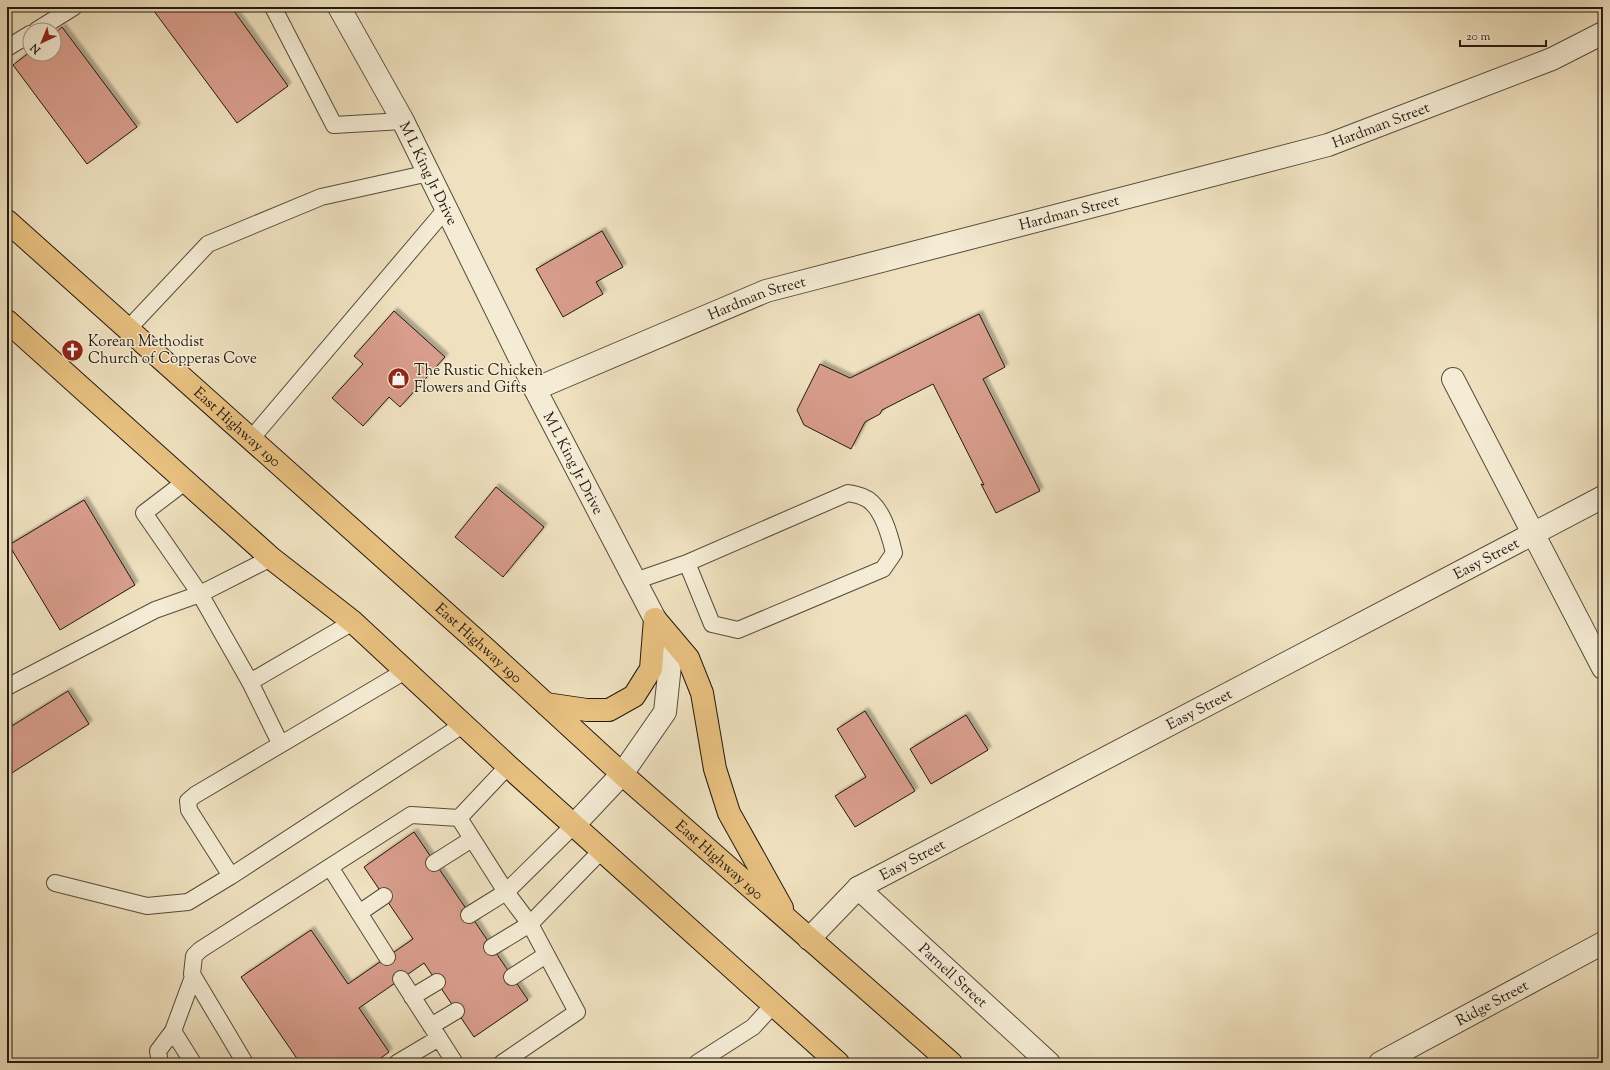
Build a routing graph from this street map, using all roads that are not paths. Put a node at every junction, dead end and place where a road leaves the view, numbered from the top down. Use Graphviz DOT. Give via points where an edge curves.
graph roads {
  1 [pos="74,7"];
  2 [pos="273,7"];
  3 [pos="339,7"];
  4 [pos="50,22"];
  5 [pos="1603,33"];
  6 [pos="22,39"];
  7 [pos="7,48"];
  8 [pos="403,121"];
  9 [pos="429,173"];
  10 [pos="446,209"];
  11 [pos="7,221"];
  12 [pos="7,321"];
  13 [pos="128,329"];
  14 [pos="1453,379"];
  15 [pos="535,389"];
  16 [pos="251,439"];
  17 [pos="186,481"];
  18 [pos="1603,497"];
  19 [pos="1533,535"];
  20 [pos="271,558"];
  21 [pos="687,563"];
  22 [pos="635,581"];
  23 [pos="200,594"];
  24 [pos="655,619"];
  25 [pos="353,622"];
  26 [pos="1603,668"];
  27 [pos="405,671"];
  28 [pos="250,682"];
  29 [pos="7,687"];
  30 [pos="546,704"];
  31 [pos="464,724"];
  32 [pos="280,743"];
  33 [pos="508,766"];
  34 [pos="622,774"];
  35 [pos="459,818"];
  36 [pos="574,825"];
  37 [pos="472,839"];
  38 [pos="602,850"];
  39 [pos="434,863"];
  40 [pos="330,867"];
  41 [pos="231,876"];
  42 [pos="55,883"];
  43 [pos="858,888"];
  44 [pos="506,892"];
  45 [pos="384,896"];
  46 [pos="359,913"];
  47 [pos="470,915"];
  48 [pos="791,923"];
  49 [pos="530,924"];
  50 [pos="809,938"];
  51 [pos="1603,943"];
  52 [pos="492,947"];
  53 [pos="546,955"];
  54 [pos="387,957"];
  55 [pos="193,977"];
  56 [pos="512,977"];
  57 [pos="401,979"];
  58 [pos="437,982"];
  59 [pos="412,997"];
  60 [pos="774,1004"];
  61 [pos="456,1011"];
  62 [pos="173,1031"];
  63 [pos="435,1032"];
  64 [pos="157,1059"];
  65 [pos="193,1063"];
  66 [pos="244,1063"];
  67 [pos="397,1063"];
  68 [pos="455,1063"];
  69 [pos="502,1063"];
  70 [pos="698,1063"];
  71 [pos="838,1063"];
  72 [pos="951,1063"];
  73 [pos="1049,1063"];
  74 [pos="1380,1063"];
  1 -- 4 [label="lane"];
  2 -- 8 [label="lane" via="334,125"];
  3 -- 8 [label="street, M L King Jr Drive"];
  5 -- 15 [label="street, Hardman Street" via="1552,59 1328,145 766,291"];
  6 -- 7 [label="lane"];
  8 -- 9 [label="street, M L King Jr Drive"];
  9 -- 10 [label="street, M L King Jr Drive"];
  9 -- 13 [label="lane" via="321,197 208,244"];
  10 -- 15 [label="street, M L King Jr Drive"];
  10 -- 16 [label="lane"];
  11 -- 13 [label="main road, East Highway 190"];
  12 -- 17 [label="main road"];
  13 -- 16 [label="main road, East Highway 190"];
  14 -- 19 [label="street"];
  15 -- 22 [label="street, M L King Jr Drive"];
  16 -- 30 [label="main road, East Highway 190"];
  17 -- 20 [label="main road"];
  17 -- 23 [label="lane" via="144,513"];
  18 -- 19 [label="street, Easy Street"];
  19 -- 26 [label="street"];
  19 -- 43 [label="street, Easy Street"];
  20 -- 23 [label="lane"];
  20 -- 25 [label="main road"];
  21 -- 21 [label="lane" via="848,493 865,497 878,509 889,533 894,553 883,569 738,630 712,624"];
  21 -- 22 [label="lane"];
  22 -- 24 [label="street, M L King Jr Drive"];
  23 -- 28 [label="lane"];
  23 -- 29 [label="lane" via="155,610"];
  24 -- 30 [label="main road" via="651,669 634,696 609,710 587,710"];
  24 -- 34 [label="street, M L King Jr Drive" via="670,665 665,712"];
  24 -- 48 [label="main road" via="688,658 702,693 715,769 729,814"];
  25 -- 27 [label="main road"];
  25 -- 28 [label="lane"];
  27 -- 31 [label="main road"];
  27 -- 32 [label="lane"];
  28 -- 32 [label="lane"];
  30 -- 34 [label="main road, East Highway 190"];
  31 -- 33 [label="main road"];
  31 -- 41 [label="lane"];
  32 -- 41 [label="lane" via="188,801 189,810"];
  33 -- 35 [label="lane"];
  33 -- 36 [label="main road"];
  34 -- 36 [label="street, M L King Jr Drive"];
  34 -- 48 [label="main road, East Highway 190"];
  35 -- 37 [label="lane"];
  35 -- 40 [label="lane" via="411,815"];
  36 -- 38 [label="main road"];
  36 -- 44 [label="lane"];
  37 -- 39 [label="lane"];
  37 -- 44 [label="lane"];
  38 -- 49 [label="lane"];
  38 -- 60 [label="main road"];
  40 -- 46 [label="lane"];
  40 -- 55 [label="lane" via="200,950 194,956"];
  41 -- 42 [label="lane" via="188,902 147,906"];
  43 -- 50 [label="street, Easy Street"];
  43 -- 73 [label="street, Parnell Street"];
  44 -- 47 [label="lane"];
  44 -- 49 [label="lane"];
  45 -- 46 [label="lane"];
  46 -- 54 [label="lane"];
  48 -- 50 [label="main road, East Highway 190"];
  49 -- 52 [label="lane"];
  49 -- 53 [label="lane"];
  50 -- 72 [label="main road, East Highway 190"];
  51 -- 74 [label="street, Ridge Street"];
  53 -- 56 [label="lane"];
  53 -- 69 [label="lane" via="577,1012"];
  55 -- 62 [label="lane"];
  55 -- 66 [label="lane"];
  57 -- 59 [label="lane"];
  58 -- 59 [label="lane"];
  59 -- 63 [label="lane"];
  60 -- 70 [label="lane" via="753,1027"];
  60 -- 71 [label="main road"];
  61 -- 63 [label="lane"];
  62 -- 64 [label="lane"];
  62 -- 65 [label="lane"];
  63 -- 67 [label="lane"];
  63 -- 68 [label="lane"];
}
